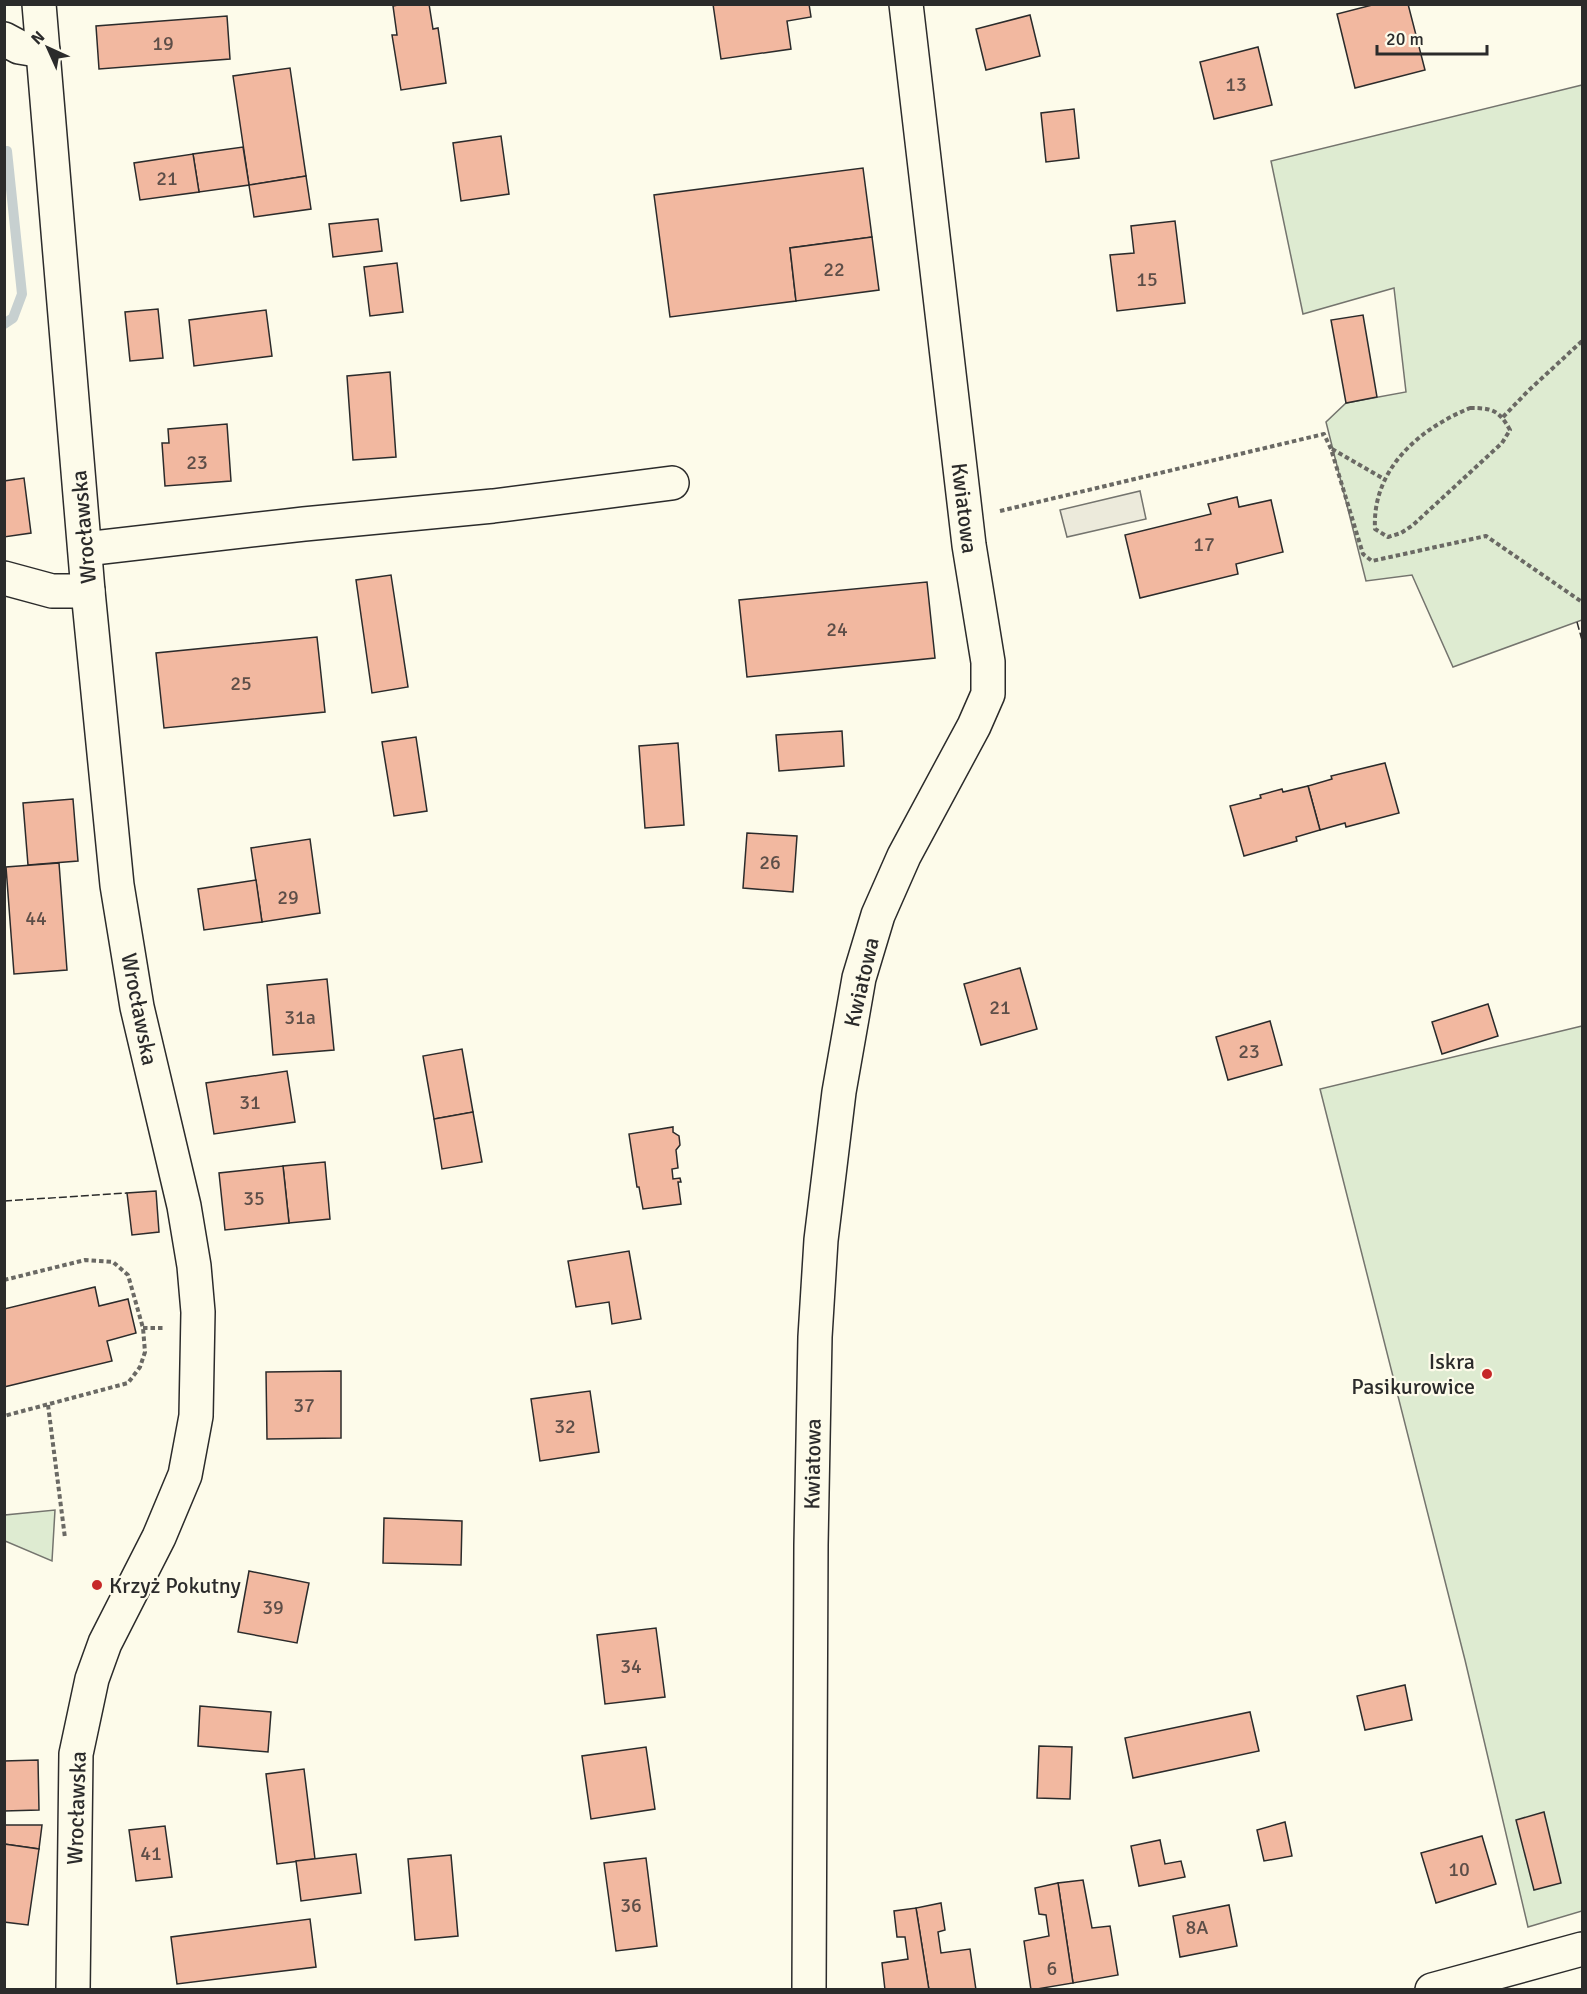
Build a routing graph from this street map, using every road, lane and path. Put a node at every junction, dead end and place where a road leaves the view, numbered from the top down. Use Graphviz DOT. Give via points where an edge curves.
graph roads {
  1 [pos="39,4"];
  2 [pos="906,4"];
  3 [pos="4,39"];
  4 [pos="43,51"];
  5 [pos="1582,341"];
  6 [pos="1503,417"];
  7 [pos="1331,449"];
  8 [pos="1384,479"];
  9 [pos="672,483"];
  10 [pos="966,519"];
  11 [pos="85,549"];
  12 [pos="4,578"];
  13 [pos="88,591"];
  14 [pos="1582,602"];
  15 [pos="4,1280"];
  16 [pos="48,1405"];
  17 [pos="4,1416"];
  18 [pos="65,1539"];
  19 [pos="1582,1949"];
  20 [pos="73,1989"];
  21 [pos="809,1989"];
  22 [pos="1432,1989"];
  1 -- 4 [label="street, Wrocławska"];
  2 -- 10 [label="street, Kwiatowa"];
  3 -- 4 [label="street" via="19,47"];
  4 -- 11 [label="street, Wrocławska"];
  5 -- 6 [label="path"];
  6 -- 8 [label="path" via="1489,408 1470,408 1447,417 1402,454"];
  6 -- 8 [label="path" via="1510,430 1502,443 1413,525 1388,537 1375,529 1374,511"];
  7 -- 8 [label="path"];
  7 -- 10 [label="path" via="1324,434"];
  7 -- 14 [label="path" via="1363,554 1372,561 1486,537"];
  9 -- 11 [label="street"];
  10 -- 21 [label="street, Kwiatowa" via="988,662 988,694 966,744 895,876 867,946 850,1025 823,1230 815,1337 811,1533"];
  11 -- 13 [label="street, Wrocławska"];
  12 -- 13 [label="street" via="52,591"];
  13 -- 20 [label="street, Wrocławska" via="117,885 137,1007 184,1206 194,1266 198,1373 196,1416 185,1475 159,1538 105,1643 92,1679 76,1754"];
  15 -- 16 [label="path" via="85,1260 113,1262 128,1275 143,1328 145,1352 140,1367 128,1383"];
  16 -- 17 [label="path"];
  16 -- 18 [label="path"];
  19 -- 22 [label="street"];
}
